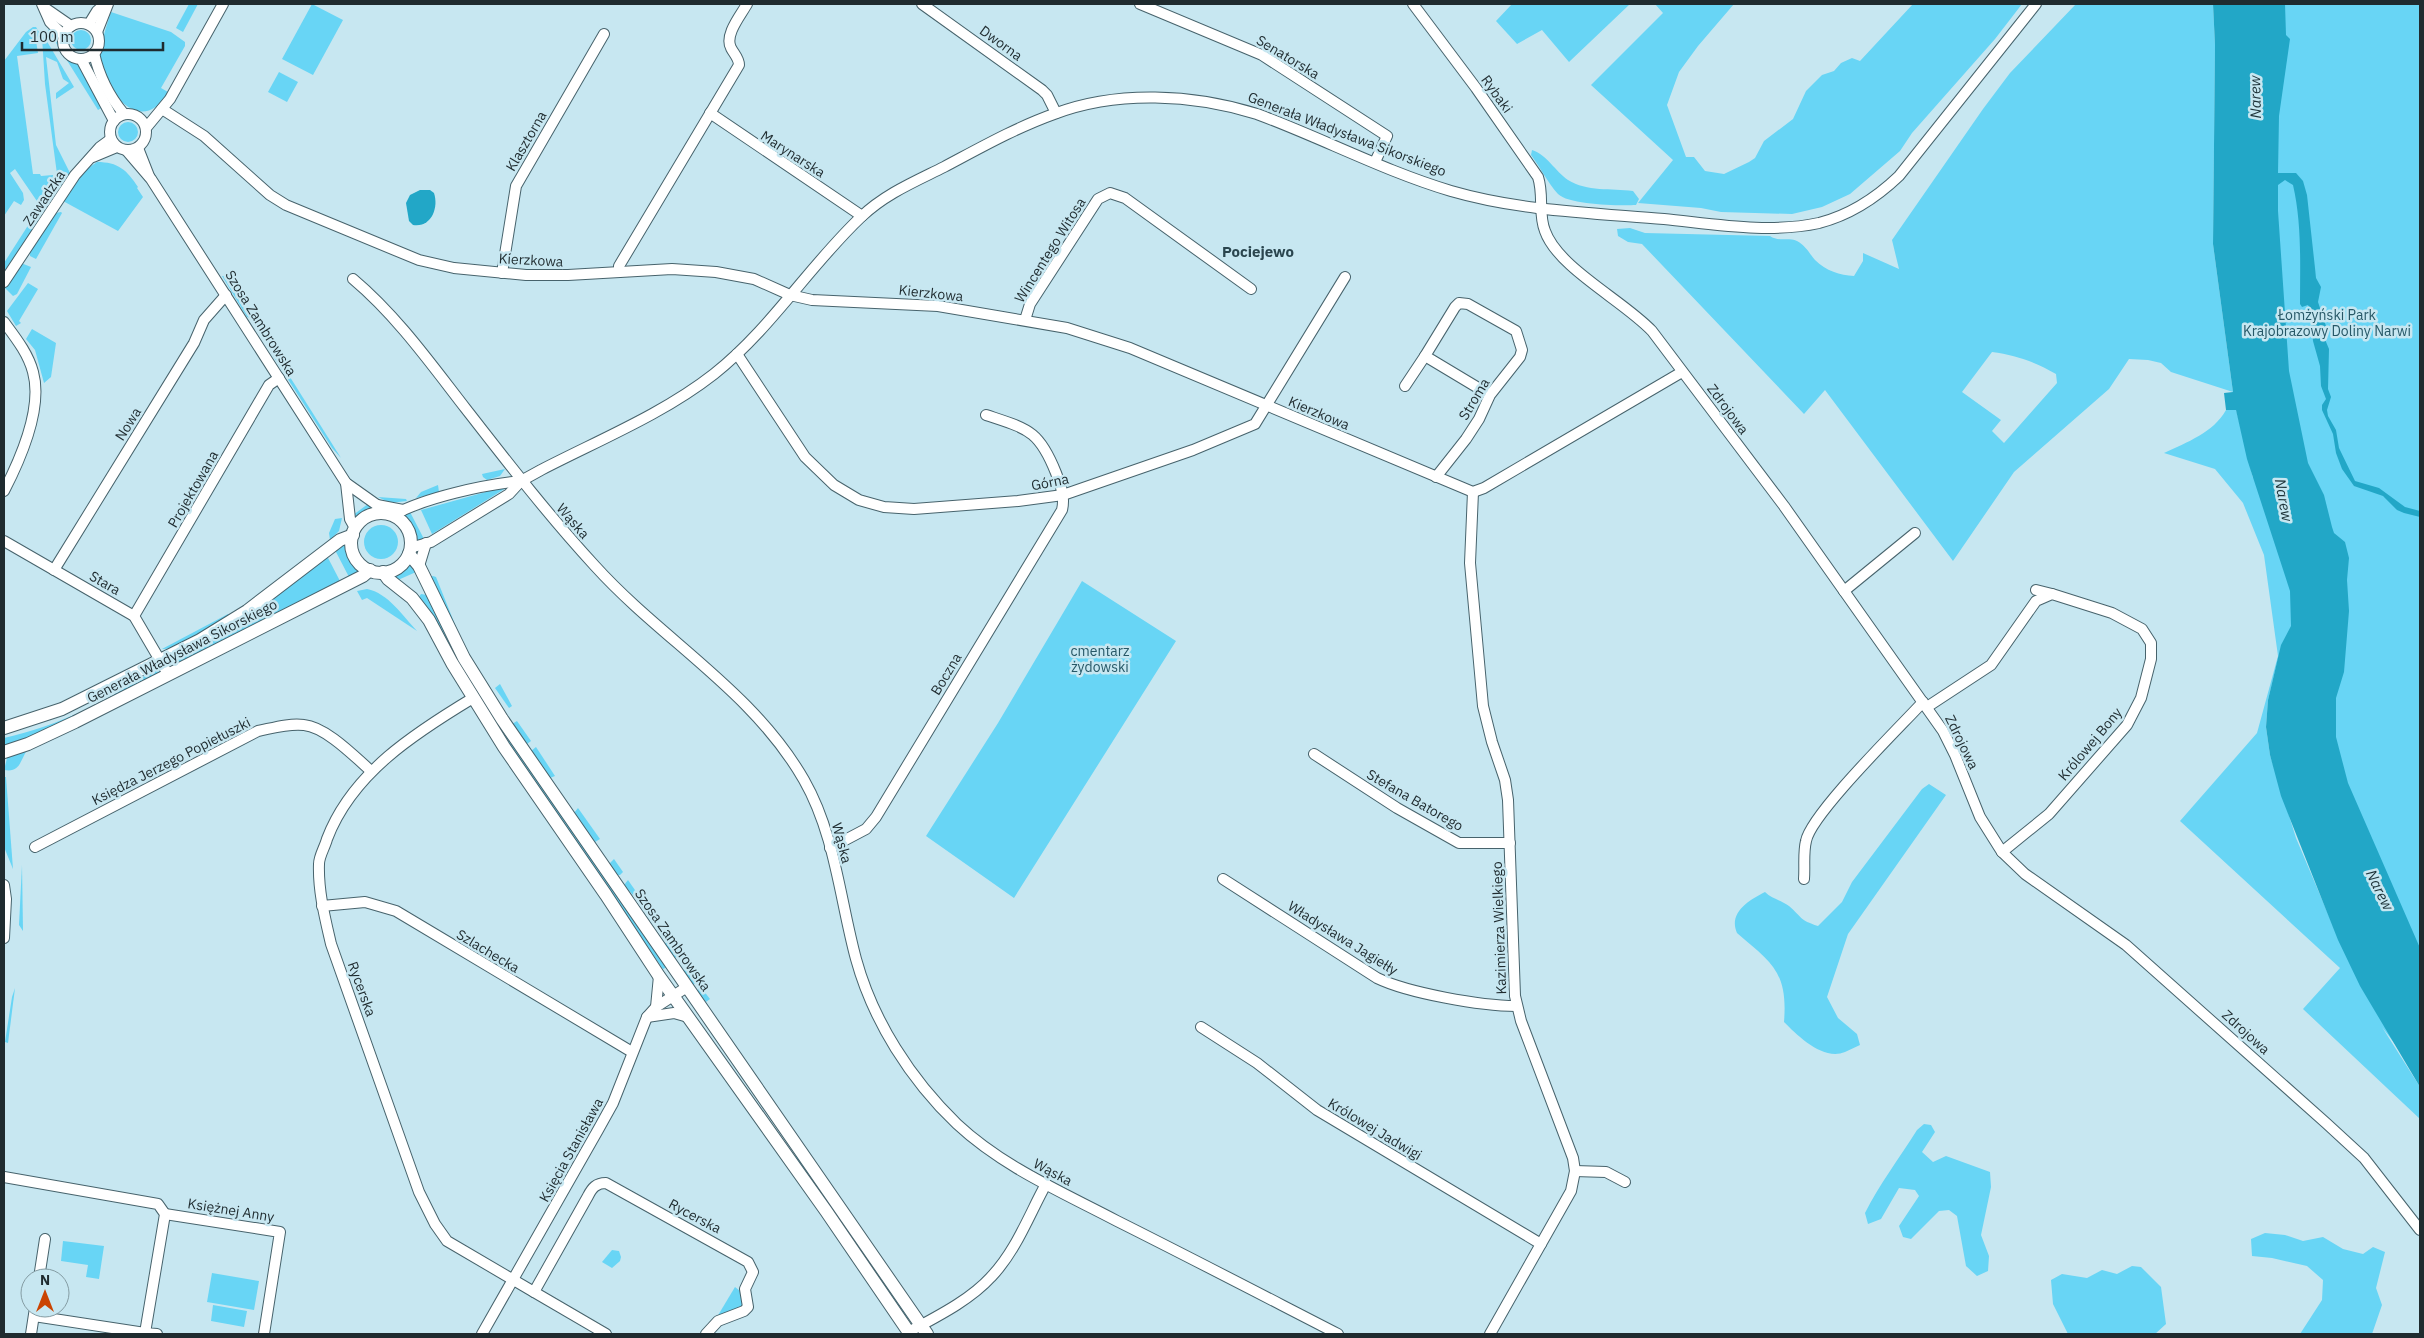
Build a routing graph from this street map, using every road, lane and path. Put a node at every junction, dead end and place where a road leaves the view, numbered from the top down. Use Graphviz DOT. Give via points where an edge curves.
graph roads {
  1 [pos="107,4"];
  2 [pos="223,4"];
  3 [pos="747,4"];
  4 [pos="922,4"];
  5 [pos="1140,4"];
  6 [pos="1413,4"];
  7 [pos="2036,4"];
  8 [pos="43,6"];
  9 [pos="89,24"];
  10 [pos="71,26"];
  11 [pos="97,32"];
  12 [pos="604,34"];
  13 [pos="64,36"];
  14 [pos="94,54"];
  15 [pos="81,58"];
  16 [pos="162,109"];
  17 [pos="710,113"];
  18 [pos="1056,113"];
  19 [pos="124,114"];
  20 [pos="140,118"];
  21 [pos="114,121"];
  22 [pos="146,128"];
  23 [pos="118,145"];
  24 [pos="138,148"];
  25 [pos="1374,162"];
  26 [pos="151,179"];
  27 [pos="1543,209"];
  28 [pos="862,216"];
  29 [pos="619,272"];
  30 [pos="502,273"];
  31 [pos="1345,277"];
  32 [pos="354,279"];
  33 [pos="4,282"];
  34 [pos="1251,289"];
  35 [pos="790,294"];
  36 [pos="226,295"];
  37 [pos="1024,320"];
  38 [pos="4,322"];
  39 [pos="737,354"];
  40 [pos="1424,356"];
  41 [pos="1682,372"];
  42 [pos="278,378"];
  43 [pos="1405,386"];
  44 [pos="1490,395"];
  45 [pos="1268,406"];
  46 [pos="986,415"];
  47 [pos="1436,477"];
  48 [pos="521,480"];
  49 [pos="346,483"];
  50 [pos="4,491"];
  51 [pos="1474,492"];
  52 [pos="1063,495"];
  53 [pos="388,511"];
  54 [pos="353,527"];
  55 [pos="1915,534"];
  56 [pos="4,541"];
  57 [pos="426,543"];
  58 [pos="410,551"];
  59 [pos="419,566"];
  60 [pos="54,570"];
  61 [pos="366,573"];
  62 [pos="386,576"];
  63 [pos="428,587"];
  64 [pos="2036,590"];
  65 [pos="1844,591"];
  66 [pos="2052,594"];
  67 [pos="412,598"];
  68 [pos="134,616"];
  69 [pos="160,661"];
  70 [pos="168,674"];
  71 [pos="473,698"];
  72 [pos="1925,704"];
  73 [pos="4,728"];
  74 [pos="4,752"];
  75 [pos="1314,754"];
  76 [pos="372,771"];
  77 [pos="1510,843"];
  78 [pos="35,848"];
  79 [pos="830,848"];
  80 [pos="2002,852"];
  81 [pos="1223,879"];
  82 [pos="1804,879"];
  83 [pos="4,885"];
  84 [pos="322,906"];
  85 [pos="4,938"];
  86 [pos="659,976"];
  87 [pos="687,987"];
  88 [pos="672,995"];
  89 [pos="1516,1006"];
  90 [pos="656,1007"];
  91 [pos="647,1016"];
  92 [pos="688,1017"];
  93 [pos="1201,1027"];
  94 [pos="632,1052"];
  95 [pos="754,1082"];
  96 [pos="741,1091"];
  97 [pos="1575,1171"];
  98 [pos="4,1177"];
  99 [pos="1625,1182"];
  100 [pos="1046,1184"];
  101 [pos="165,1214"];
  102 [pos="2420,1230"];
  103 [pos="45,1239"];
  104 [pos="1541,1244"];
  105 [pos="41,1268"];
  106 [pos="513,1281"];
  107 [pos="534,1292"];
  108 [pos="33,1318"];
  109 [pos="66,1318"];
  110 [pos="924,1330"];
  111 [pos="145,1333"];
  112 [pos="908,1333"];
  113 [pos="30,1334"];
  114 [pos="157,1334"];
  115 [pos="264,1334"];
  116 [pos="482,1334"];
  117 [pos="606,1334"];
  118 [pos="706,1334"];
  119 [pos="1338,1334"];
  120 [pos="1490,1334"];
  1 -- 9 [label="street" via="97,11"];
  1 -- 11 [label="street"];
  2 -- 16 [label="street"];
  3 -- 17 [label="street" via="729,38 739,65"];
  4 -- 18 [label="street, Dworna" via="1042,90 1048,95"];
  5 -- 25 [label="street, Senatorska" via="1262,55 1387,136"];
  6 -- 27 [label="street, Rybaki" via="1532,167 1541,187"];
  7 -- 27 [label="street, Generała Władysława Sikorskiego" via="1909,166 1881,192 1841,216 1806,225 1772,227"];
  8 -- 10 [label="street"];
  8 -- 13 [label="street" via="50,22"];
  9 -- 10 [label="street"];
  9 -- 11 [label="street"];
  10 -- 13 [label="street"];
  11 -- 14 [label="street" via="99,43"];
  12 -- 30 [label="street, Klasztorna" via="516,186"];
  13 -- 15 [label="street" via="69,54"];
  14 -- 15 [label="street"];
  14 -- 19 [label="street" via="100,74"];
  15 -- 21 [label="street"];
  16 -- 20 [label="street"];
  16 -- 22 [label="street"];
  16 -- 30 [label="street, Kierzkowa" via="204,136 270,195 286,204 419,260"];
  17 -- 28 [label="street, Marynarska"];
  17 -- 29 [label="street"];
  18 -- 25 [label="street, Generała Władysława Sikorskiego" via="1124,99 1200,101 1257,114"];
  18 -- 28 [label="street, Generała Władysława Sikorskiego" via="901,188"];
  19 -- 20 [label="street"];
  19 -- 21 [label="street"];
  20 -- 22 [label="street"];
  21 -- 23 [label="street" via="111,126"];
  22 -- 24 [label="street" via="145,139"];
  23 -- 24 [label="street"];
  23 -- 26 [label="street, Szosa Zambrowska"];
  23 -- 33 [label="street, Zawadzka" via="100,147 75,175"];
  24 -- 26 [label="street, Szosa Zambrowska"];
  25 -- 27 [label="street, Generała Władysława Sikorskiego" via="1450,190 1491,201"];
  26 -- 36 [label="street, Szosa Zambrowska"];
  27 -- 41 [label="street, Zdrojowa" via="1545,232 1557,250 1646,324"];
  28 -- 35 [label="street, Generała Władysława Sikorskiego"];
  29 -- 30 [label="street, Kierzkowa" via="568,276"];
  29 -- 35 [label="street, Kierzkowa" via="672,269 737,275"];
  31 -- 45 [label="street, Górna"];
  32 -- 48 [label="street, Wąska" via="418,348"];
  34 -- 37 [label="street, Wincentego Witosa" via="1125,198 1110,193 1098,199 1030,304"];
  35 -- 37 [label="street, Kierzkowa" via="837,302 938,306"];
  35 -- 39 [label="street, Generała Władysława Sikorskiego"];
  36 -- 42 [label="street, Szosa Zambrowska"];
  36 -- 60 [label="street, Nowa" via="204,320 194,343"];
  37 -- 45 [label="street, Kierzkowa" via="1099,337"];
  38 -- 50 [label="street" via="23,350 35,384 25,443"];
  39 -- 48 [label="street, Generała Władysława Sikorskiego" via="685,394"];
  39 -- 52 [label="street, Górna" via="805,457 834,485 859,500 884,507 914,509"];
  40 -- 43 [label="street"];
  40 -- 44 [label="street"];
  40 -- 44 [label="street, Stroma" via="1460,304 1468,304 1516,331 1522,346 1521,354"];
  41 -- 51 [label="street"];
  41 -- 65 [label="street, Zdrojowa"];
  42 -- 49 [label="street, Szosa Zambrowska"];
  42 -- 68 [label="street, Projektowana" via="269,385"];
  44 -- 47 [label="street, Stroma" via="1472,429"];
  45 -- 47 [label="street, Kierzkowa"];
  45 -- 52 [label="street, Górna" via="1259,421 1248,429"];
  46 -- 52 [label="street" via="1022,428 1040,440 1049,455"];
  47 -- 51 [label="street, Kierzkowa"];
  48 -- 53 [label="street, Generała Władysława Sikorskiego"];
  48 -- 57 [label="street, Generała Władysława Sikorskiego" via="509,494"];
  48 -- 79 [label="street, Wąska" via="599,570 722,681 763,723 786,751 810,790"];
  49 -- 53 [label="street, Szosa Zambrowska"];
  49 -- 54 [label="street, Szosa Zambrowska"];
  51 -- 77 [label="street, Kazimierza Wielkiego" via="1470,563 1483,706 1505,780"];
  52 -- 79 [label="street, Boczna" via="1059,516 876,817 866,829"];
  53 -- 54 [label="main road" via="366,517"];
  53 -- 58 [label="main road" via="408,528"];
  54 -- 61 [label="main road" via="355,556"];
  54 -- 69 [label="main road, Generała Władysława Sikorskiego" via="231,622"];
  55 -- 65 [label="street"];
  56 -- 60 [label="street, Stara"];
  57 -- 58 [label="street, Generała Władysława Sikorskiego"];
  57 -- 59 [label="street"];
  58 -- 59 [label="main road, Szosa Zambrowska"];
  58 -- 62 [label="main road"];
  59 -- 63 [label="main road, Szosa Zambrowska"];
  60 -- 68 [label="street, Stara"];
  61 -- 62 [label="main road"];
  61 -- 70 [label="main road, Generała Władysława Sikorskiego"];
  62 -- 67 [label="main road"];
  63 -- 67 [label="main road" via="418,590"];
  63 -- 87 [label="main road, Szosa Zambrowska" via="487,697"];
  64 -- 66 [label="street, Królowej Bony"];
  65 -- 72 [label="street, Zdrojowa"];
  66 -- 72 [label="street" via="2036,601 1990,665"];
  66 -- 80 [label="street, Królowej Bony" via="2112,613 2142,629 2152,643 2151,659 2141,698 2127,725 2039,824"];
  67 -- 71 [label="main road" via="429,620"];
  68 -- 69 [label="street"];
  69 -- 70 [label="street"];
  69 -- 73 [label="main road, Generała Władysława Sikorskiego" via="62,709"];
  70 -- 74 [label="main road, Generała Władysława Sikorskiego" via="75,722"];
  71 -- 76 [label="street, Rycerska" via="387,756"];
  71 -- 86 [label="main road"];
  72 -- 80 [label="street, Zdrojowa" via="1949,742 1986,831"];
  72 -- 82 [label="street" via="1839,794 1814,825 1805,842"];
  75 -- 77 [label="street, Stefana Batorego" via="1458,843"];
  76 -- 78 [label="street, Księdza Jerzego Popiełuszki" via="331,737 306,725 258,731"];
  76 -- 84 [label="street, Rycerska" via="333,824 319,862"];
  77 -- 89 [label="street, Kazimierza Wielkiego"];
  79 -- 100 [label="street, Wąska" via="860,973 893,1043 928,1092 957,1124 1004,1161"];
  80 -- 102 [label="street, Zdrojowa" via="2025,874 2126,946 2326,1123 2364,1158"];
  81 -- 89 [label="street, Władysława Jagiełły" via="1394,986"];
  83 -- 85 [label="street"];
  84 -- 94 [label="street, Szlachecka" via="365,902 396,911"];
  84 -- 106 [label="street, Rycerska" via="331,944 419,1192 434,1224 447,1241"];
  86 -- 88 [label="main road"];
  86 -- 90 [label="street"];
  87 -- 88 [label="street, Księcia Stanisława"];
  87 -- 95 [label="main road, Szosa Zambrowska"];
  88 -- 90 [label="street, Księcia Stanisława"];
  88 -- 92 [label="main road"];
  89 -- 97 [label="street, Kazimierza Wielkiego" via="1568,1142"];
  90 -- 91 [label="street, Księcia Stanisława"];
  91 -- 92 [label="street" via="674,1013"];
  91 -- 94 [label="street, Księcia Stanisława"];
  92 -- 96 [label="main road"];
  93 -- 104 [label="street, Królowej Jadwigi" via="1317,1110"];
  94 -- 106 [label="street, Księcia Stanisława" via="613,1103"];
  95 -- 96 [label="main road" via="749,1091"];
  95 -- 110 [label="main road, Szosa Zambrowska"];
  96 -- 112 [label="main road"];
  97 -- 99 [label="street" via="1606,1172"];
  97 -- 104 [label="street, Kazimierza Wielkiego" via="1571,1191"];
  98 -- 101 [label="street, Księżnej Anny" via="153,1202"];
  100 -- 110 [label="street" via="1008,1255 991,1277"];
  100 -- 119 [label="street, Wąska"];
  101 -- 111 [label="street"];
  101 -- 115 [label="street, Księżnej Anny" via="280,1232"];
  103 -- 105 [label="street"];
  104 -- 120 [label="street, Kazimierza Wielkiego"];
  106 -- 107 [label="street, Rycerska"];
  106 -- 116 [label="street, Księcia Stanisława"];
  107 -- 117 [label="street, Rycerska"];
  107 -- 118 [label="street, Rycerska" via="592,1189 596,1184 606,1183 740,1256 752,1267 745,1289 748,1307 718,1321"];
  108 -- 113 [label="street"];
  109 -- 111 [label="street"];
  110 -- 112 [label="street"];
  111 -- 114 [label="street"];
}
